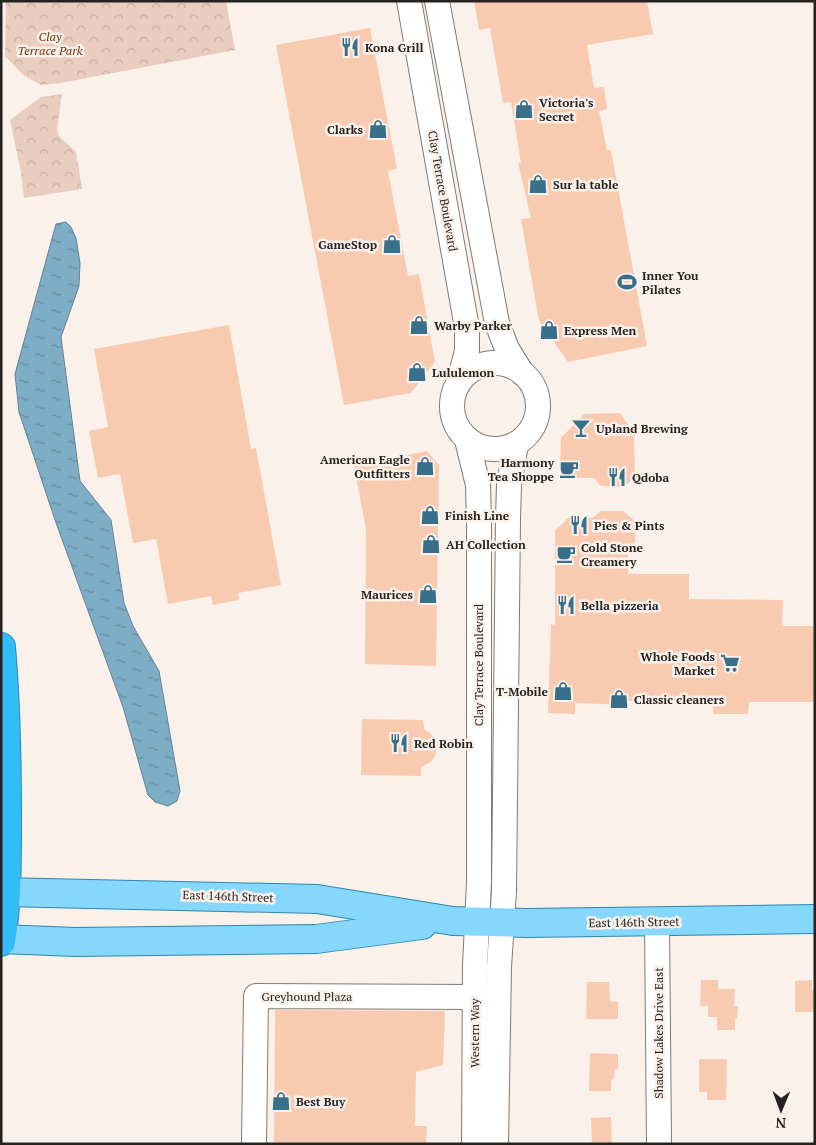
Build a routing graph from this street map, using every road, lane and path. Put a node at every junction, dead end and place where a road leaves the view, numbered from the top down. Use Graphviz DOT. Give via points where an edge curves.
graph roads {
  1 [pos="409,1"];
  2 [pos="438,1"];
  3 [pos="522,373"];
  4 [pos="459,381"];
  5 [pos="467,440"];
  6 [pos="516,444"];
  7 [pos="478,567"];
  8 [pos="1,647"];
  9 [pos="506,728"];
  10 [pos="4,892"];
  11 [pos="815,920"];
  12 [pos="477,922"];
  13 [pos="657,922"];
  14 [pos="1,940"];
  15 [pos="474,997"];
  16 [pos="254,1144"];
  17 [pos="474,1144"];
  18 [pos="496,1144"];
  19 [pos="658,1144"];
  1 -- 4 [label="street, Clay Terrace Boulevard" via="467,328 467,351"];
  2 -- 3 [label="street" via="497,323 507,349"];
  3 -- 4 [label="street" via="504,364 484,364"];
  3 -- 6 [label="street" via="534,386 538,414 530,431"];
  4 -- 5 [label="street" via="451,401 452,413 455,424"];
  5 -- 6 [label="street" via="491,449"];
  5 -- 7 [label="street, Clay Terrace Boulevard" via="478,485"];
  6 -- 9 [label="street" via="509,485"];
  7 -- 9 [label="street" via="491,638 491,714"];
  7 -- 12 [label="street, Clay Terrace Boulevard"];
  8 -- 10 [label="highway" via="7,736"];
  9 -- 12 [label="street"];
  10 -- 12 [label="main road, East 146th Street" via="317,899"];
  10 -- 14 [label="highway"];
  11 -- 13 [label="main road, East 146th Street"];
  12 -- 13 [label="main road, East 146th Street"];
  12 -- 14 [label="main road, East 146th Street" via="316,939"];
  12 -- 15 [label="street, Western Way"];
  12 -- 18 [label="street, Western Way" via="499,967"];
  13 -- 19 [label="street, Shadow Lakes Drive East"];
  15 -- 16 [label="street, Greyhound Plaza" via="256,996"];
  15 -- 17 [label="street, Western Way"];
}
